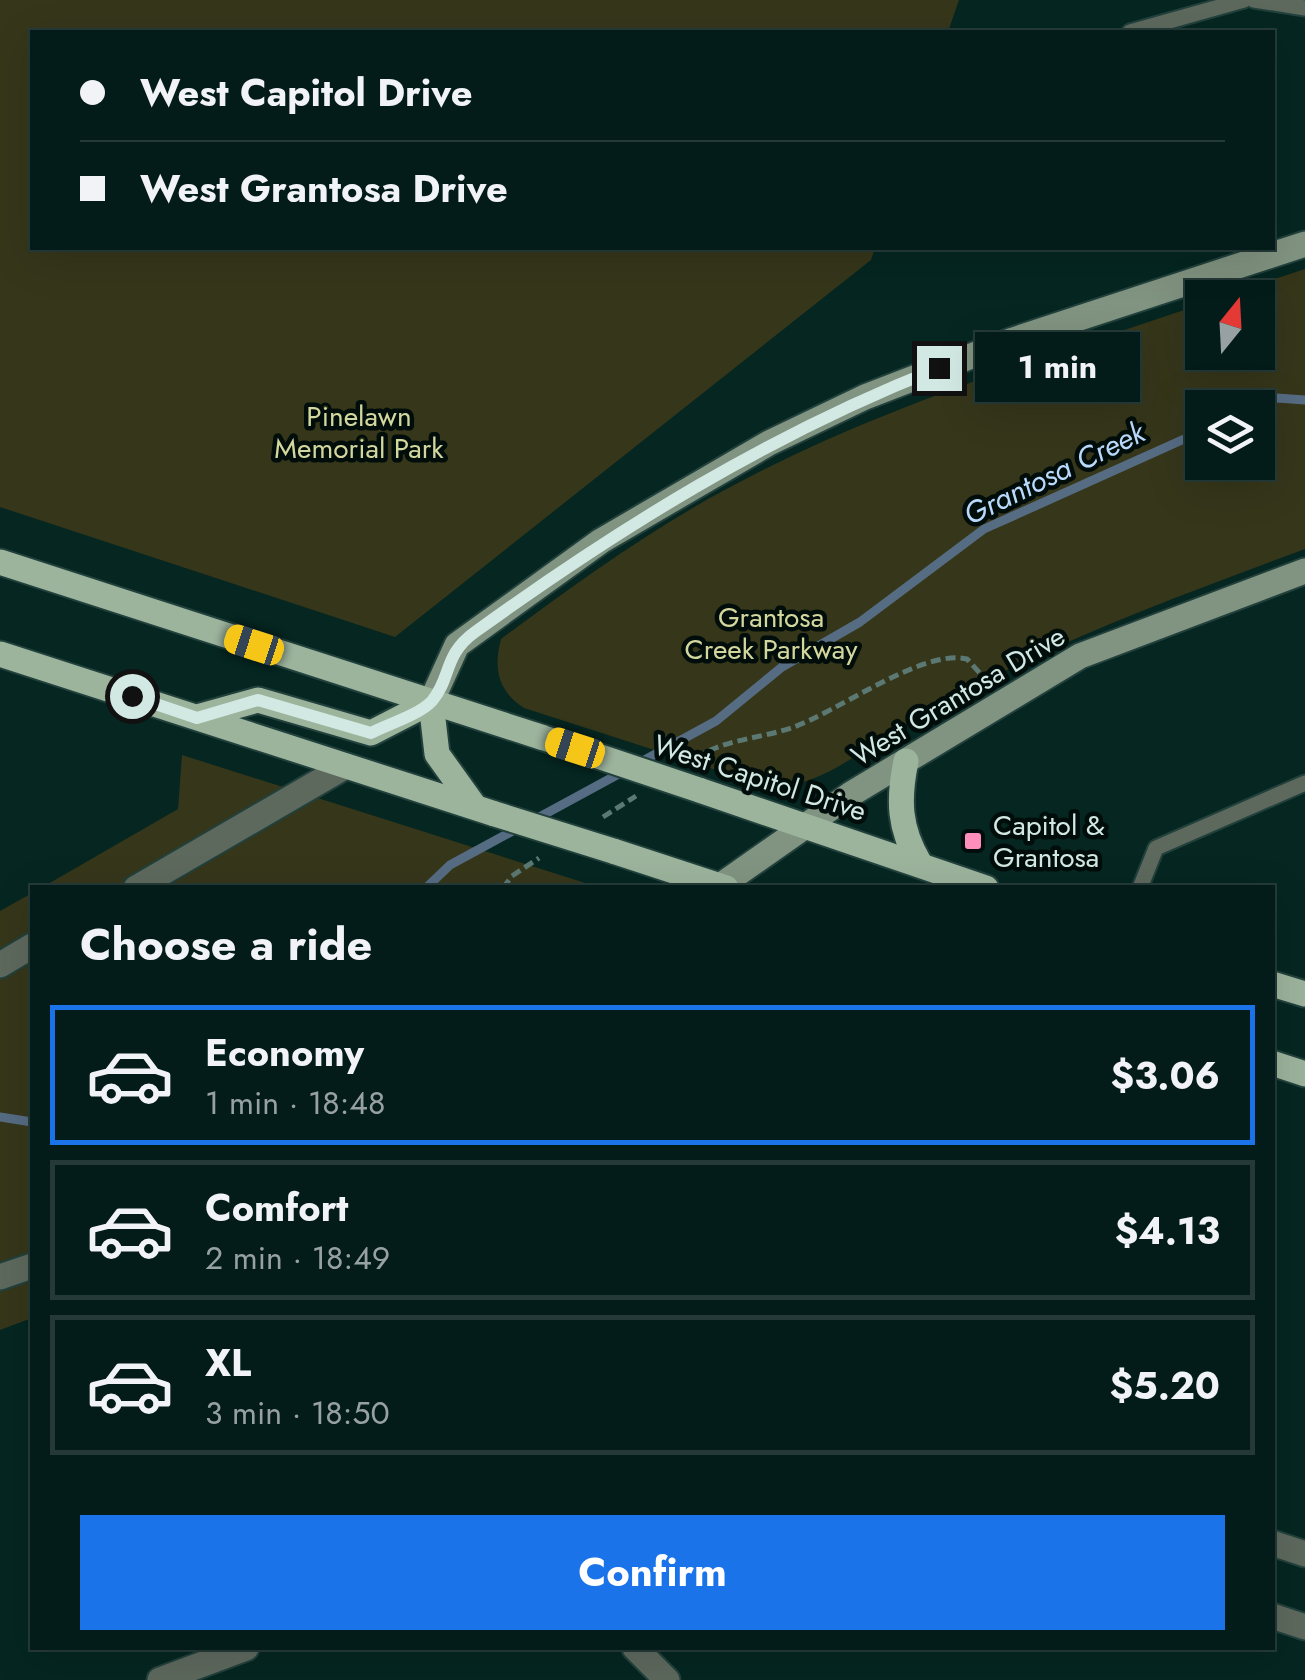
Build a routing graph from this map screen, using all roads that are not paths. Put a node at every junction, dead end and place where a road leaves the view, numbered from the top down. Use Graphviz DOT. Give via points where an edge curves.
graph roads {
  1 [pos="1244,0"];
  2 [pos="1254,0"];
  3 [pos="1305,8"];
  4 [pos="1137,30"];
  5 [pos="1305,244"];
  6 [pos="0,562"];
  7 [pos="1305,572"];
  8 [pos="0,654"];
  9 [pos="431,702"];
  10 [pos="197,718"];
  11 [pos="906,761"];
  12 [pos="346,766"];
  13 [pos="1305,783"];
  14 [pos="475,807"];
  15 [pos="803,825"];
  16 [pos="920,862"];
  17 [pos="141,885"];
  18 [pos="715,885"];
  19 [pos="724,885"];
  20 [pos="978,885"];
  21 [pos="1141,885"];
  22 [pos="30,947"];
  23 [pos="0,965"];
  24 [pos="1275,985"];
  25 [pos="1305,994"];
  26 [pos="1275,1064"];
  27 [pos="1305,1074"];
  28 [pos="30,1267"];
  29 [pos="0,1278"];
  30 [pos="1275,1544"];
  31 [pos="1305,1554"];
  32 [pos="1275,1617"];
  33 [pos="1305,1626"];
  34 [pos="241,1650"];
  35 [pos="637,1650"];
  36 [pos="173,1678"];
  37 [pos="667,1680"];
  1 -- 4 [label="lane"];
  2 -- 3 [label="lane"];
  5 -- 9 [label="street" via="1013,340 866,397 769,444 601,541 457,645"];
  6 -- 9 [label="main road, West Capitol Drive"];
  7 -- 11 [label="street, West Grantosa Drive" via="1080,656"];
  8 -- 10 [label="main road"];
  9 -- 10 [label="main road" via="371,733 258,700"];
  9 -- 14 [label="main road" via="437,754"];
  9 -- 15 [label="main road, West Capitol Drive, bridge"];
  10 -- 12 [label="main road"];
  11 -- 15 [label="street, West Grantosa Drive"];
  11 -- 16 [label="main road" via="903,835"];
  12 -- 14 [label="main road"];
  12 -- 17 [label="street"];
  13 -- 21 [label="lane" via="1156,848"];
  14 -- 18 [label="main road, bridge"];
  15 -- 16 [label="main road, West Capitol Drive"];
  15 -- 19 [label="street, West Grantosa Drive"];
  16 -- 20 [label="main road, West Capitol Drive"];
  22 -- 23 [label="street"];
  24 -- 25 [label="main road"];
  26 -- 27 [label="main road"];
  28 -- 29 [label="street"];
  30 -- 31 [label="street"];
  32 -- 33 [label="street"];
  34 -- 36 [label="street"];
  35 -- 37 [label="street"];
}
